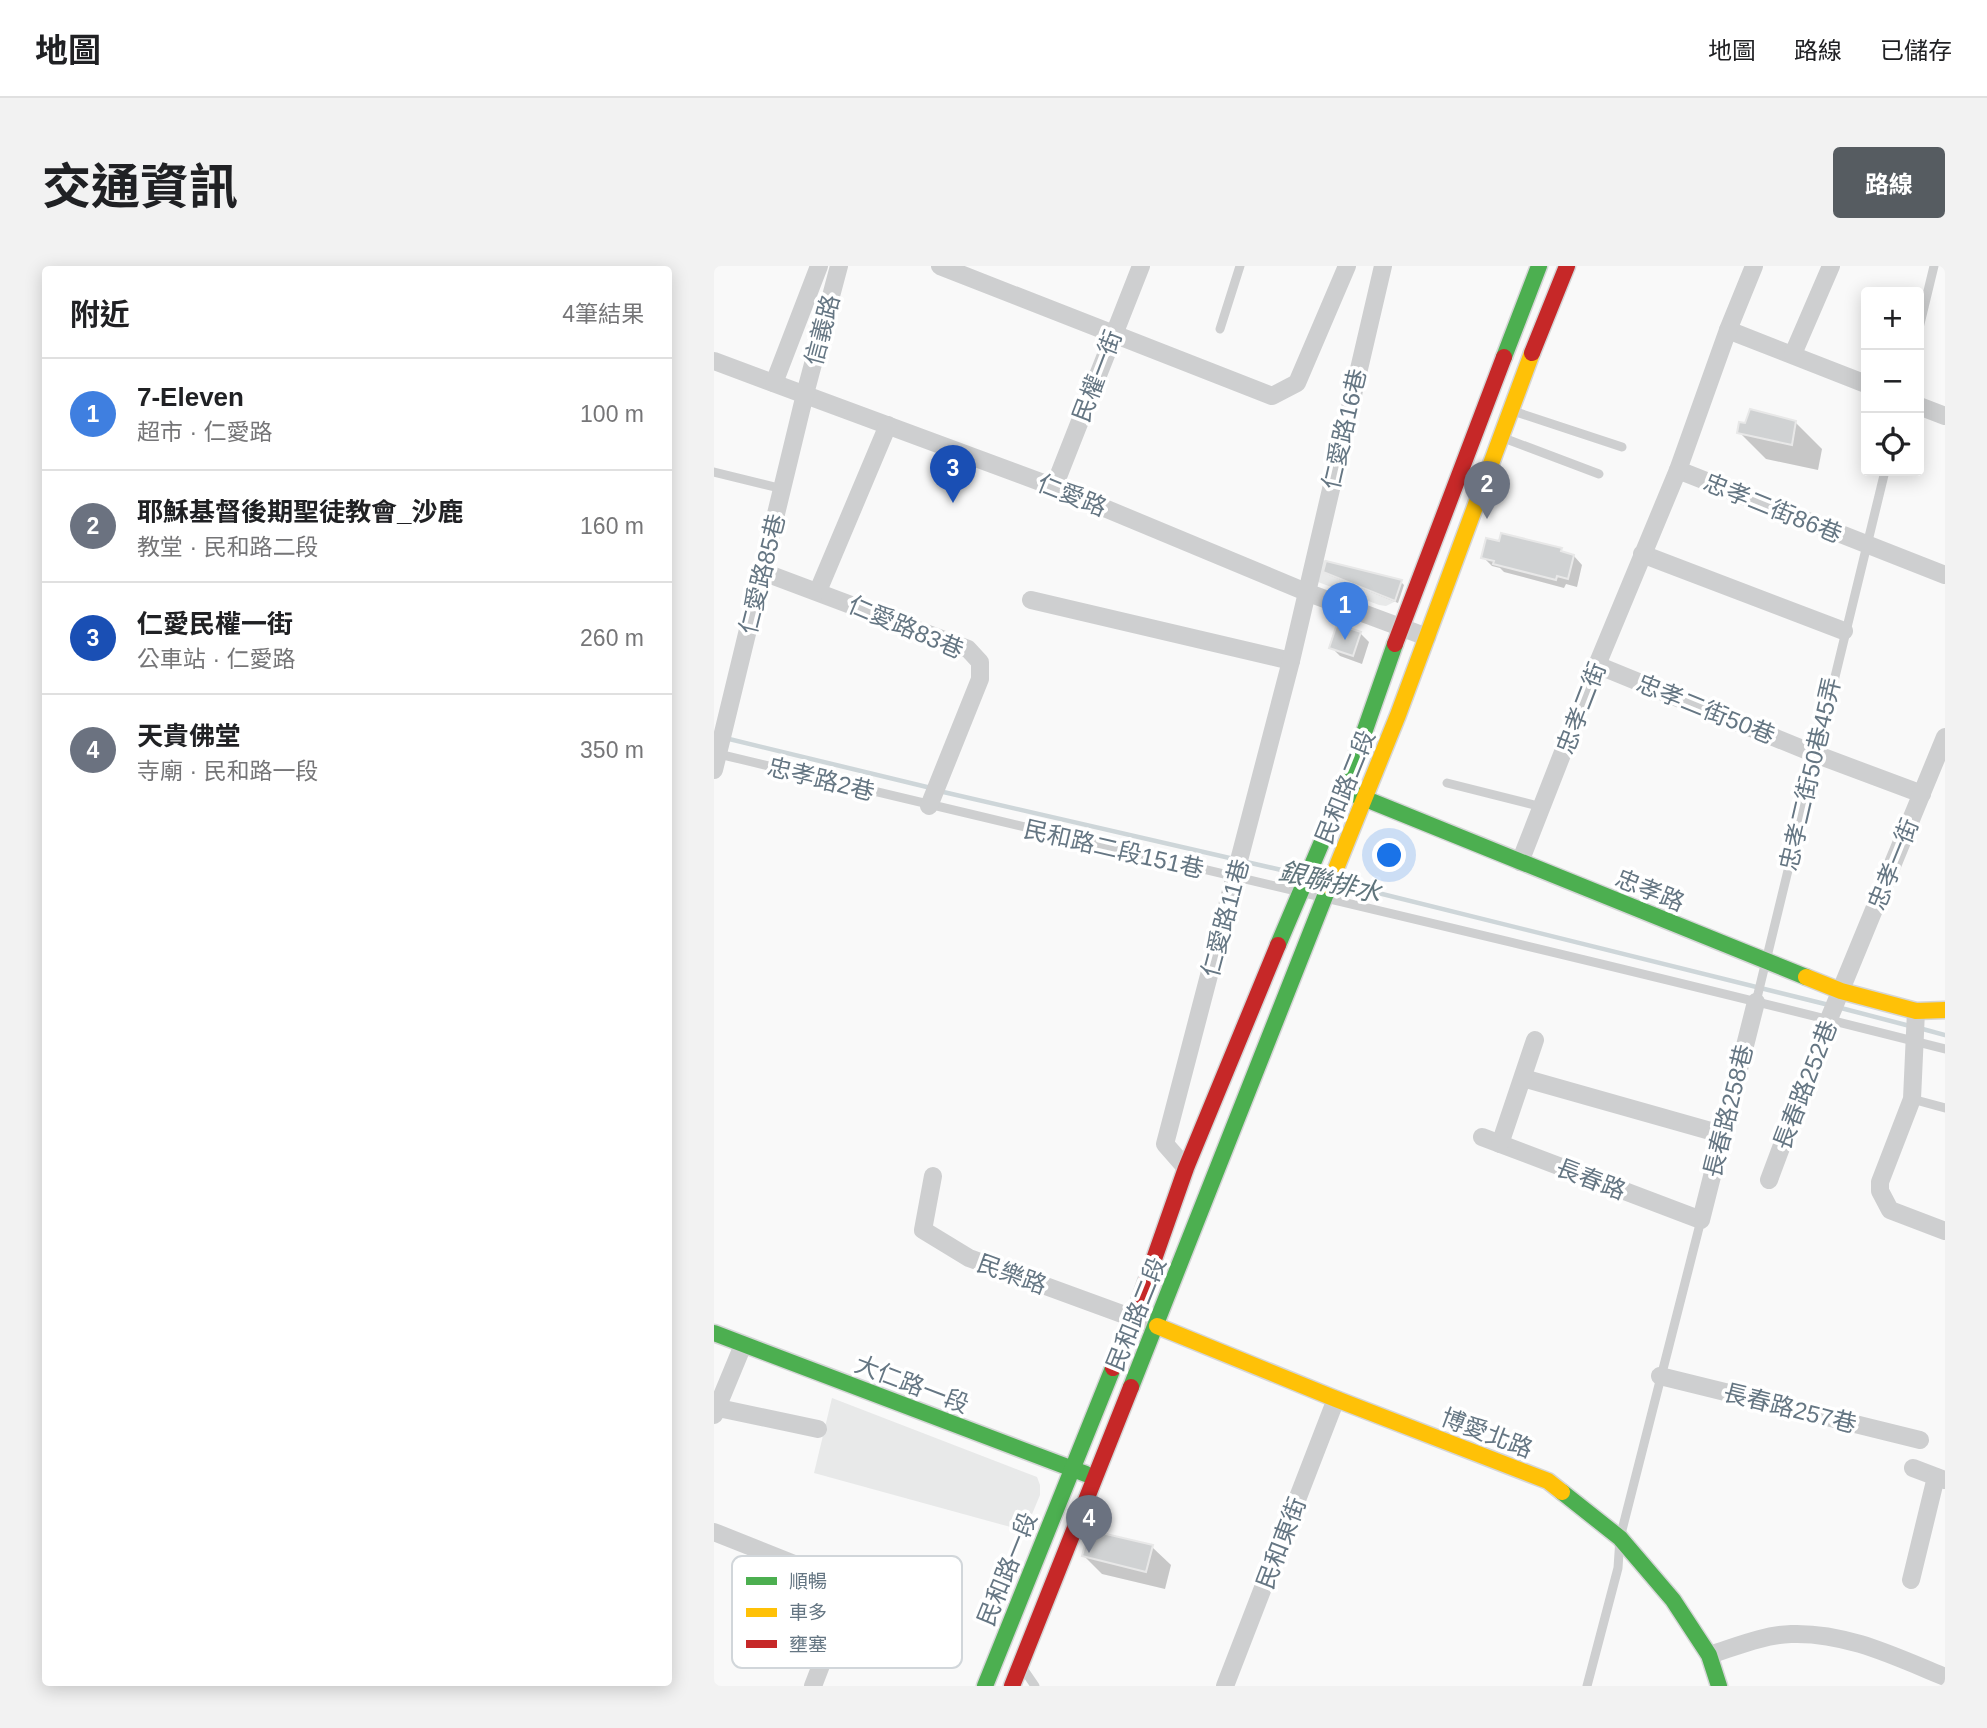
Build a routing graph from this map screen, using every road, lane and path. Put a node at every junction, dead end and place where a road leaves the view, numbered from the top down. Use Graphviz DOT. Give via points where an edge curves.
graph roads {
  1 [pos="819,266"];
  2 [pos="839,266"];
  3 [pos="940,266"];
  4 [pos="1141,266"];
  5 [pos="1240,266"];
  6 [pos="1347,266"];
  7 [pos="1383,266"];
  8 [pos="1539,266"];
  9 [pos="1567,266"];
  10 [pos="1754,266"];
  11 [pos="1831,266"];
  12 [pos="1934,266"];
  13 [pos="1924,307"];
  14 [pos="1220,329"];
  15 [pos="1728,330"];
  16 [pos="1114,335"];
  17 [pos="1793,354"];
  18 [pos="714,360"];
  19 [pos="1861,382"];
  20 [pos="774,383"];
  21 [pos="805,394"];
  22 [pos="1924,408"];
  23 [pos="1509,410"];
  24 [pos="1945,416"];
  25 [pos="888,425"];
  26 [pos="1499,436"];
  27 [pos="1622,447"];
  28 [pos="1678,470"];
  29 [pos="714,472"];
  30 [pos="1599,474"];
  31 [pos="1884,476"];
  32 [pos="1054,487"];
  33 [pos="783,489"];
  34 [pos="1868,546"];
  35 [pos="1642,554"];
  36 [pos="763,572"];
  37 [pos="1945,575"];
  38 [pos="818,591"];
  39 [pos="1306,592"];
  40 [pos="1031,600"];
  41 [pos="1401,626"];
  42 [pos="1844,631"];
  43 [pos="1427,637"];
  44 [pos="1291,661"];
  45 [pos="1597,665"];
  46 [pos="1945,737"];
  47 [pos="718,750"];
  48 [pos="1815,754"];
  49 [pos="1447,783"];
  50 [pos="1344,790"];
  51 [pos="1922,794"];
  52 [pos="933,795"];
  53 [pos="1365,799"];
  54 [pos="1542,807"];
  55 [pos="1520,862"];
  56 [pos="1236,877"];
  57 [pos="1299,893"];
  58 [pos="1324,897"];
  59 [pos="1765,961"];
  60 [pos="1841,991"];
  61 [pos="1756,1002"];
  62 [pos="1945,1010"];
  63 [pos="1916,1011"];
  64 [pos="1829,1019"];
  65 [pos="1535,1040"];
  66 [pos="1915,1041"];
  67 [pos="1945,1049"];
  68 [pos="1235,1050"];
  69 [pos="1258,1062"];
  70 [pos="1523,1078"];
  71 [pos="1912,1098"];
  72 [pos="1945,1108"];
  73 [pos="1721,1134"];
  74 [pos="1482,1137"];
  75 [pos="1500,1144"];
  76 [pos="1186,1168"];
  77 [pos="933,1176"];
  78 [pos="1769,1180"];
  79 [pos="1701,1220"];
  80 [pos="1945,1231"];
  81 [pos="1133,1318"];
  82 [pos="1157,1326"];
  83 [pos="714,1333"];
  84 [pos="743,1345"];
  85 [pos="1660,1376"];
  86 [pos="1336,1399"];
  87 [pos="715,1410"];
  88 [pos="818,1429"];
  89 [pos="1920,1440"];
  90 [pos="1913,1468"];
  91 [pos="1071,1469"];
  92 [pos="1094,1477"];
  93 [pos="1941,1478"];
  94 [pos="714,1532"];
  95 [pos="1620,1538"];
  96 [pos="774,1556"];
  97 [pos="1911,1580"];
  98 [pos="1709,1655"];
  99 [pos="1020,1664"];
  100 [pos="820,1668"];
  101 [pos="1945,1677"];
  102 [pos="813,1686"];
  103 [pos="985,1686"];
  104 [pos="1012,1686"];
  105 [pos="1035,1686"];
  106 [pos="1225,1686"];
  107 [pos="1587,1686"];
  108 [pos="1719,1686"];
  1 -- 20 [label="street, 信義路"];
  2 -- 21 [label="street, 信義路"];
  3 -- 16 [label="street"];
  4 -- 16 [label="street, 民權一街"];
  5 -- 14 [label="lane"];
  6 -- 16 [label="street" via="1297,383 1272,396"];
  7 -- 39 [label="street, 仁愛路16巷"];
  8 -- 41 [label="street, 民和路二段"];
  9 -- 23 [label="street, 民和路二段"];
  10 -- 15 [label="street, 忠孝二街"];
  11 -- 17 [label="street"];
  12 -- 13 [label="lane"];
  15 -- 17 [label="street"];
  15 -- 28 [label="street, 忠孝二街"];
  16 -- 32 [label="street, 民權一街"];
  17 -- 19 [label="street"];
  18 -- 20 [label="street, 仁愛路"];
  20 -- 21 [label="street, 仁愛路"];
  21 -- 25 [label="street, 仁愛路"];
  21 -- 33 [label="street, 仁愛路85巷"];
  22 -- 24 [label="street"];
  23 -- 26 [label="street, 民和路二段"];
  23 -- 27 [label="lane"];
  25 -- 32 [label="street, 仁愛路"];
  25 -- 38 [label="street"];
  26 -- 30 [label="lane"];
  26 -- 43 [label="street, 民和路二段"];
  28 -- 34 [label="street, 忠孝二街86巷"];
  28 -- 35 [label="street, 忠孝二街"];
  29 -- 33 [label="lane"];
  31 -- 34 [label="lane, 忠孝二街50巷45弄"];
  32 -- 39 [label="street, 仁愛路"];
  33 -- 36 [label="street, 仁愛路85巷"];
  34 -- 37 [label="street, 忠孝二街86巷"];
  34 -- 42 [label="lane, 忠孝二街50巷45弄"];
  35 -- 42 [label="street"];
  35 -- 45 [label="street, 忠孝二街"];
  36 -- 38 [label="street, 仁愛路83巷"];
  36 -- 47 [label="street, 仁愛路85巷"];
  38 -- 52 [label="street, 仁愛路83巷" via="968,649 980,663 980,679"];
  39 -- 41 [label="street, 仁愛路"];
  39 -- 44 [label="street, 仁愛路11巷"];
  40 -- 44 [label="street"];
  41 -- 43 [label="street, 仁愛路"];
  41 -- 50 [label="street, 民和路二段"];
  42 -- 48 [label="lane, 忠孝二街50巷45弄"];
  43 -- 53 [label="street, 民和路二段"];
  44 -- 56 [label="street, 仁愛路11巷"];
  45 -- 48 [label="street, 忠孝二街50巷"];
  45 -- 54 [label="street, 忠孝二街"];
  46 -- 51 [label="street, 忠孝一街"];
  47 -- 52 [label="lane, 忠孝路2巷"];
  48 -- 51 [label="street, 忠孝二街50巷"];
  48 -- 59 [label="lane, 忠孝二街50巷45弄"];
  49 -- 54 [label="lane"];
  50 -- 53 [label="street, 忠孝路"];
  50 -- 57 [label="street, 民和路二段"];
  51 -- 60 [label="street, 忠孝一街"];
  52 -- 56 [label="lane, 民和路二段151巷"];
  53 -- 55 [label="street, 忠孝路"];
  53 -- 58 [label="street, 民和路二段"];
  54 -- 55 [label="street, 忠孝二街"];
  55 -- 59 [label="street, 忠孝路"];
  56 -- 57 [label="lane, 民和路二段151巷"];
  56 -- 76 [label="street, 仁愛路11巷" via="1165,1144"];
  57 -- 58 [label="lane, 民和路二段151巷"];
  57 -- 68 [label="street, 民和路二段"];
  58 -- 61 [label="lane, 民和路二段151巷"];
  58 -- 69 [label="street, 民和路二段"];
  59 -- 60 [label="street, 忠孝路"];
  59 -- 61 [label="lane, 忠孝二街50巷45弄"];
  60 -- 63 [label="street, 忠孝路"];
  60 -- 64 [label="street, 長春路252巷"];
  61 -- 64 [label="lane, 民和路二段151巷"];
  61 -- 73 [label="street, 長春路258巷"];
  62 -- 63 [label="street, 忠孝路"];
  63 -- 66 [label="street"];
  64 -- 66 [label="lane, 民和路二段151巷"];
  64 -- 78 [label="street, 長春路252巷"];
  65 -- 70 [label="street"];
  66 -- 67 [label="lane, 民和路二段151巷"];
  66 -- 71 [label="street"];
  68 -- 69 [label="street"];
  68 -- 76 [label="street, 民和路二段"];
  69 -- 82 [label="street, 民和路二段"];
  70 -- 73 [label="street"];
  70 -- 75 [label="street"];
  71 -- 72 [label="lane"];
  71 -- 80 [label="street" via="1880,1191 1890,1210"];
  73 -- 79 [label="street, 長春路258巷"];
  74 -- 75 [label="street, 長春路"];
  75 -- 79 [label="street, 長春路"];
  76 -- 81 [label="street, 民和路二段"];
  77 -- 81 [label="street, 民樂路" via="923,1230 969,1258"];
  79 -- 85 [label="lane"];
  81 -- 82 [label="street, 民樂路"];
  81 -- 91 [label="street, 民和路二段"];
  82 -- 86 [label="street, 博愛北路"];
  82 -- 92 [label="street, 民和路二段"];
  83 -- 84 [label="street, 大仁路一段"];
  84 -- 87 [label="street"];
  84 -- 91 [label="street, 大仁路一段"];
  85 -- 89 [label="street, 長春路257巷"];
  85 -- 95 [label="lane"];
  86 -- 95 [label="street, 博愛北路" via="1548,1481"];
  86 -- 106 [label="street, 民和東街"];
  87 -- 88 [label="street"];
  90 -- 93 [label="street"];
  91 -- 92 [label="street, 大仁路一段"];
  91 -- 103 [label="street, 民和路一段"];
  92 -- 99 [label="street, 民和路一段"];
  93 -- 97 [label="street"];
  94 -- 96 [label="street"];
  95 -- 98 [label="street, 博愛北路" via="1674,1600"];
  95 -- 107 [label="lane" via="1618,1568"];
  98 -- 101 [label="street" via="1764,1638 1814,1635 1850,1640"];
  98 -- 108 [label="street, 博愛北路"];
  99 -- 104 [label="street, 民和路一段"];
  99 -- 105 [label="lane"];
  100 -- 102 [label="street"];
}
